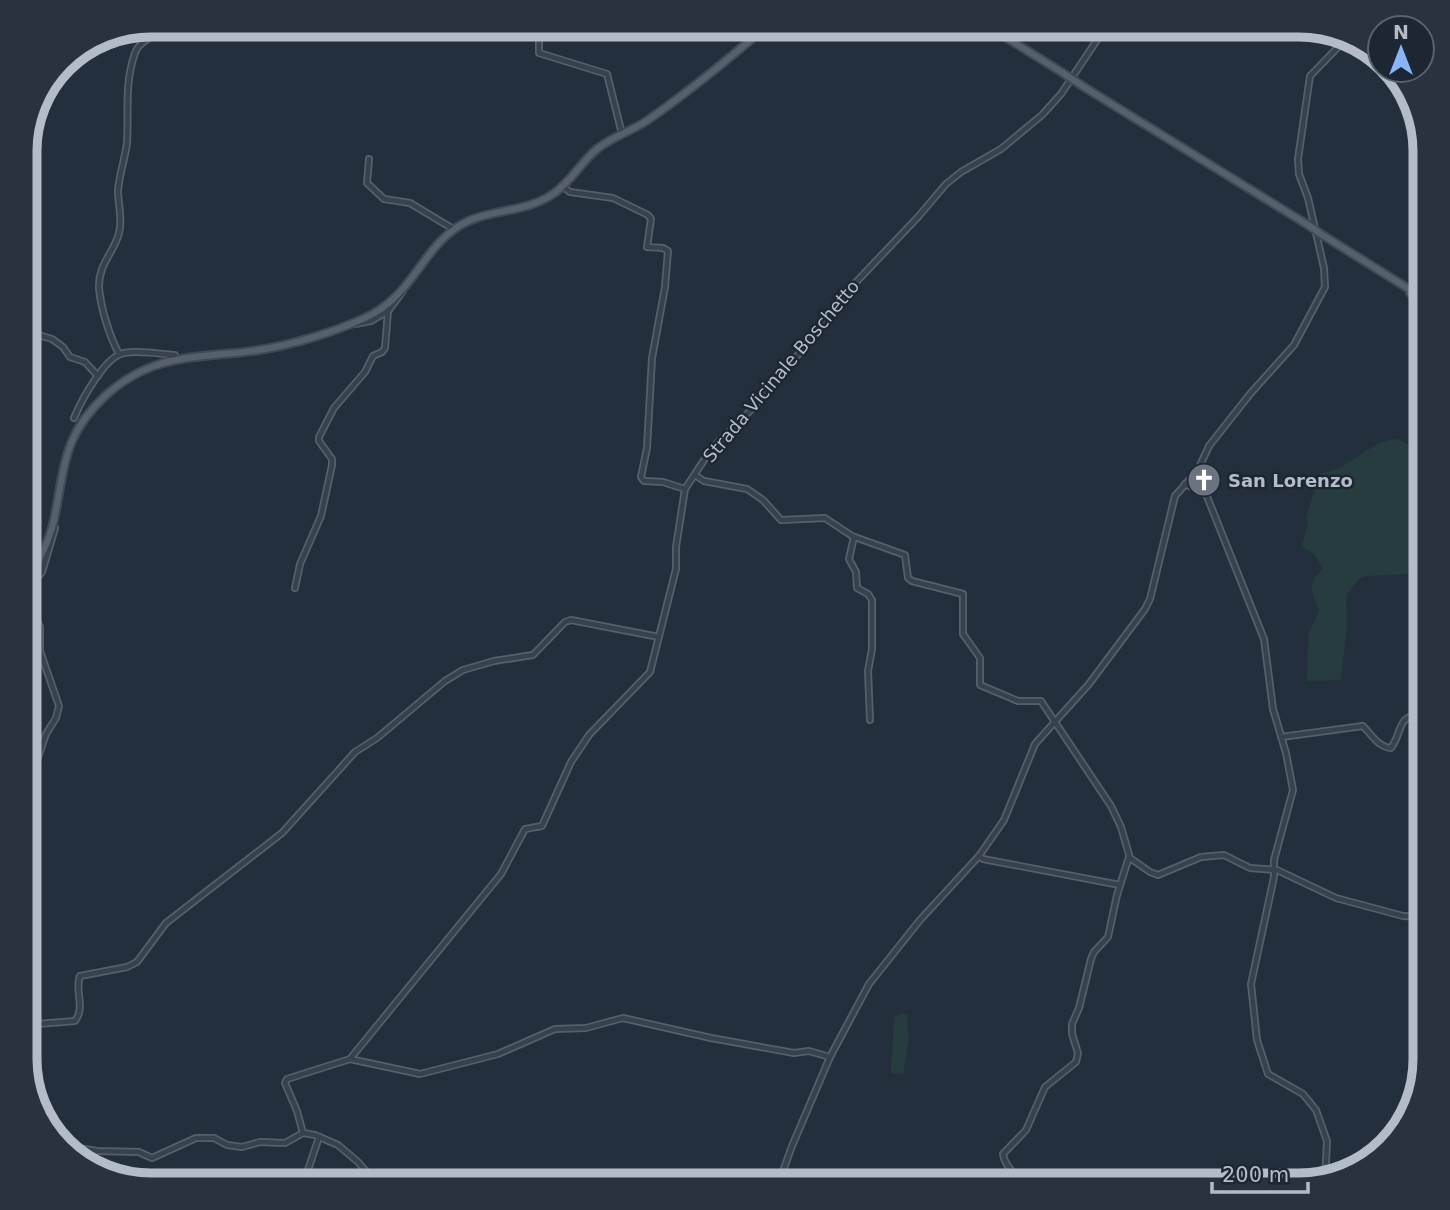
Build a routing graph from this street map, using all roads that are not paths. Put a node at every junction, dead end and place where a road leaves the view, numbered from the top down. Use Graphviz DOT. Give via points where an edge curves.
graph roads {
  1 [pos="154,37"];
  2 [pos="539,37"];
  3 [pos="752,37"];
  4 [pos="1006,37"];
  5 [pos="1099,37"];
  6 [pos="1341,44"];
  7 [pos="622,134"];
  8 [pos="369,159"];
  9 [pos="562,186"];
  10 [pos="450,227"];
  11 [pos="1318,234"];
  12 [pos="1399,282"];
  13 [pos="403,290"];
  14 [pos="1413,291"];
  15 [pos="1413,297"];
  16 [pos="388,311"];
  17 [pos="353,323"];
  18 [pos="37,335"];
  19 [pos="119,354"];
  20 [pos="176,358"];
  21 [pos="98,376"];
  22 [pos="74,418"];
  23 [pos="695,475"];
  24 [pos="1185,484"];
  25 [pos="685,489"];
  26 [pos="54,520"];
  27 [pos="854,536"];
  28 [pos="37,562"];
  29 [pos="37,578"];
  30 [pos="295,588"];
  31 [pos="37,620"];
  32 [pos="659,637"];
  33 [pos="1413,715"];
  34 [pos="870,720"];
  35 [pos="1055,721"];
  36 [pos="1281,737"];
  37 [pos="37,760"];
  38 [pos="979,856"];
  39 [pos="1129,856"];
  40 [pos="1274,871"];
  41 [pos="1119,885"];
  42 [pos="1413,916"];
  43 [pos="37,1024"];
  44 [pos="830,1057"];
  45 [pos="350,1059"];
  46 [pos="303,1133"];
  47 [pos="319,1137"];
  48 [pos="80,1148"];
  49 [pos="1326,1170"];
  50 [pos="307,1173"];
  51 [pos="368,1173"];
  52 [pos="782,1173"];
  53 [pos="1016,1173"];
  1 -- 19 [label="street" via="138,46 133,61 118,190 120,230 100,278 100,295"];
  2 -- 7 [label="street" via="539,53 607,74"];
  3 -- 7 [label="main road" via="665,108"];
  4 -- 11 [label="main road, bridge"];
  5 -- 23 [label="street, Strada Vicinale Boschetto" via="1042,115 1001,149 954,177 840,299 775,383 717,440"];
  6 -- 11 [label="street" via="1310,76 1302,124 1298,167"];
  7 -- 9 [label="main road" via="585,160"];
  8 -- 10 [label="street" via="367,183 384,199 410,203"];
  9 -- 13 [label="main road" via="530,206 485,215 459,226"];
  9 -- 25 [label="street" via="570,192 613,198 648,215 647,247 668,251 641,477"];
  11 -- 12 [label="main road"];
  11 -- 24 [label="street" via="1325,287 1294,345 1209,446 1198,470"];
  12 -- 14 [label="main road"];
  12 -- 15 [label="main road"];
  13 -- 16 [label="street"];
  13 -- 17 [label="main road" via="380,310"];
  16 -- 17 [label="street" via="371,321"];
  16 -- 30 [label="street" via="385,348 373,356 334,408 319,437 331,465 321,516"];
  17 -- 20 [label="main road" via="269,348"];
  18 -- 21 [label="street" via="52,339"];
  19 -- 20 [label="street"];
  19 -- 21 [label="street"];
  20 -- 26 [label="main road" via="123,382 85,418 62,468"];
  21 -- 22 [label="street"];
  23 -- 25 [label="street, Strada Vicinale Boschetto"];
  23 -- 27 [label="street" via="747,489 781,520 825,518"];
  24 -- 35 [label="street" via="1173,501 1145,609"];
  24 -- 36 [label="street" via="1206,494 1262,631"];
  25 -- 32 [label="street, Strada Vicinale Boschetto" via="676,569"];
  26 -- 28 [label="main road"];
  26 -- 29 [label="street"];
  27 -- 34 [label="street" via="849,559 857,587 872,600"];
  27 -- 35 [label="street" via="905,555 912,581 963,594 963,634 980,658 980,685 1018,701 1039,700"];
  31 -- 37 [label="street" via="40,651 59,706"];
  32 -- 43 [label="street" via="571,620 533,655 494,661 456,674 355,752 282,833 166,923 137,962 80,976 75,1021"];
  32 -- 45 [label="street, Strada Vicinale Boschetto" via="650,672 589,735 570,762 542,827 525,829 501,874"];
  33 -- 36 [label="street" via="1404,720 1391,748 1369,736 1363,726"];
  35 -- 38 [label="street" via="1035,744 1004,820"];
  35 -- 39 [label="street" via="1111,806"];
  36 -- 40 [label="street" via="1293,790"];
  38 -- 41 [label="street"];
  38 -- 44 [label="street" via="869,984"];
  39 -- 40 [label="street" via="1154,874 1211,855"];
  39 -- 41 [label="street"];
  40 -- 42 [label="street" via="1336,898"];
  40 -- 49 [label="street" via="1250,988 1257,1040 1268,1074 1303,1094 1316,1110 1327,1141"];
  41 -- 53 [label="street" via="1108,937 1091,959 1072,1024 1076,1062 1045,1087 1026,1130 1003,1154"];
  44 -- 45 [label="street" via="623,1018 586,1028 555,1029 498,1054 420,1074"];
  44 -- 52 [label="street"];
  45 -- 46 [label="street" via="285,1083"];
  46 -- 47 [label="street"];
  46 -- 48 [label="street" via="285,1143 242,1147 196,1138 152,1158 132,1151"];
  47 -- 50 [label="street"];
  47 -- 51 [label="street" via="338,1145"];
}
